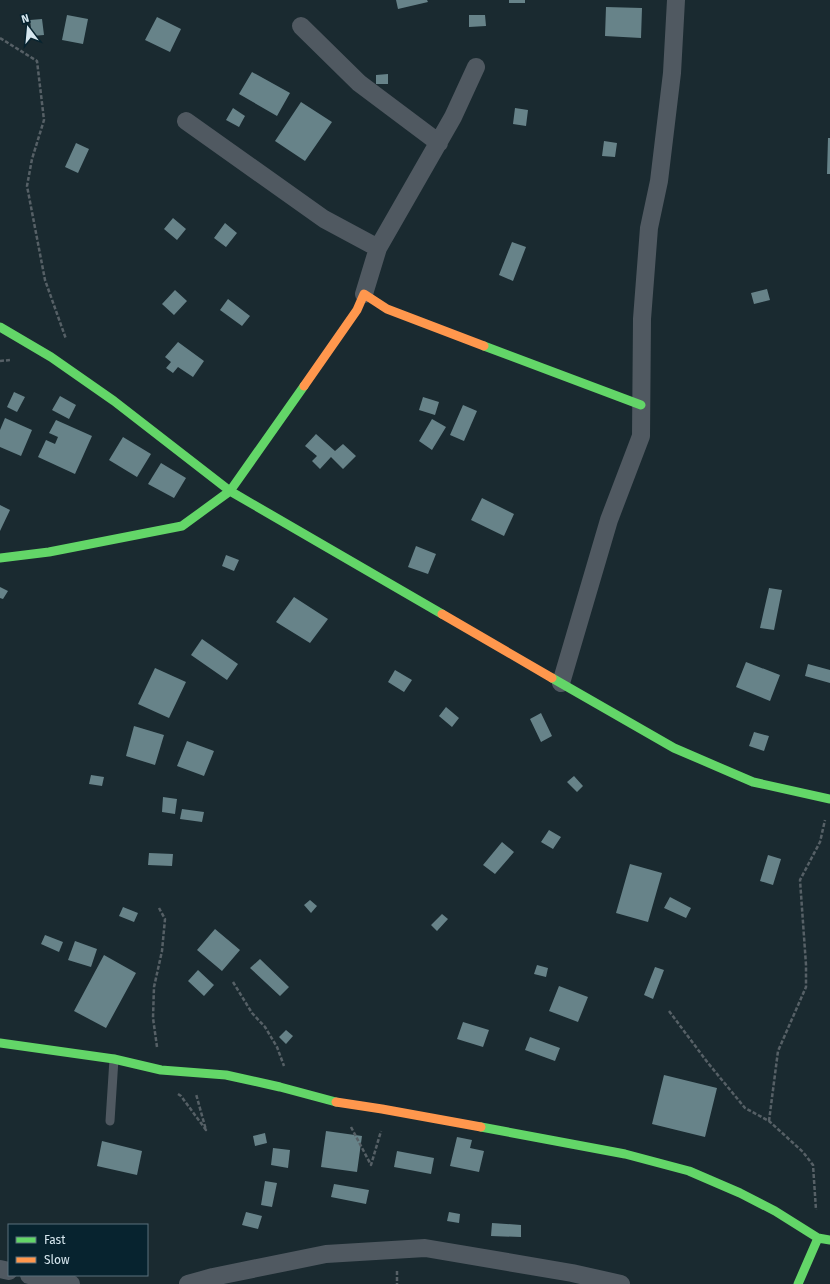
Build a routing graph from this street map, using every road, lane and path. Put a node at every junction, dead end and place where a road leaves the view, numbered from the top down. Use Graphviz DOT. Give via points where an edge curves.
graph roads {
  1 [pos="676,0"];
  2 [pos="301,26"];
  3 [pos="0,38"];
  4 [pos="476,67"];
  5 [pos="186,121"];
  6 [pos="439,143"];
  7 [pos="378,248"];
  8 [pos="364,294"];
  9 [pos="0,327"];
  10 [pos="67,342"];
  11 [pos="641,405"];
  12 [pos="230,490"];
  13 [pos="0,558"];
  14 [pos="561,683"];
  15 [pos="830,798"];
  16 [pos="159,908"];
  17 [pos="233,982"];
  18 [pos="669,1011"];
  19 [pos="0,1043"];
  20 [pos="114,1060"];
  21 [pos="285,1066"];
  22 [pos="161,1070"];
  23 [pos="175,1092"];
  24 [pos="195,1092"];
  25 [pos="382,1109"];
  26 [pos="110,1121"];
  27 [pos="770,1121"];
  28 [pos="350,1126"];
  29 [pos="818,1238"];
  30 [pos="830,1240"];
  31 [pos="34,1276"];
  32 [pos="71,1284"];
  33 [pos="188,1284"];
  34 [pos="621,1284"];
  35 [pos="798,1284"];
  1 -- 11 [label="street" via="672,72 659,181 649,228 642,319"];
  2 -- 6 [label="street" via="359,83"];
  3 -- 10 [label="path" via="37,61 44,120 27,186 45,280"];
  4 -- 6 [label="street"];
  5 -- 7 [label="street" via="324,219"];
  6 -- 7 [label="street"];
  7 -- 8 [label="street"];
  8 -- 11 [label="street" via="387,309"];
  8 -- 12 [label="street" via="357,310"];
  9 -- 12 [label="street" via="51,357 114,401"];
  11 -- 14 [label="street" via="641,436 609,520"];
  12 -- 13 [label="street" via="182,526 49,552"];
  12 -- 14 [label="street"];
  14 -- 15 [label="street" via="674,748 753,782"];
  15 -- 27 [label="path" via="820,842 800,880 806,987 778,1051"];
  16 -- 22 [label="path" via="165,919 162,951 154,988 153,1018"];
  17 -- 21 [label="path" via="277,1047"];
  18 -- 27 [label="path" via="745,1108"];
  19 -- 20 [label="street"];
  20 -- 22 [label="street"];
  20 -- 26 [label="lane"];
  22 -- 25 [label="street" via="226,1075 333,1102"];
  23 -- 24 [label="path" via="181,1096 206,1130"];
  25 -- 28 [label="path" via="381,1133 372,1165"];
  25 -- 29 [label="street" via="625,1154 689,1171 775,1211"];
  27 -- 29 [label="path" via="813,1165"];
  29 -- 30 [label="street"];
  29 -- 35 [label="street"];
  31 -- 32 [label="street"];
  33 -- 34 [label="street" via="326,1254 425,1248"];
}
